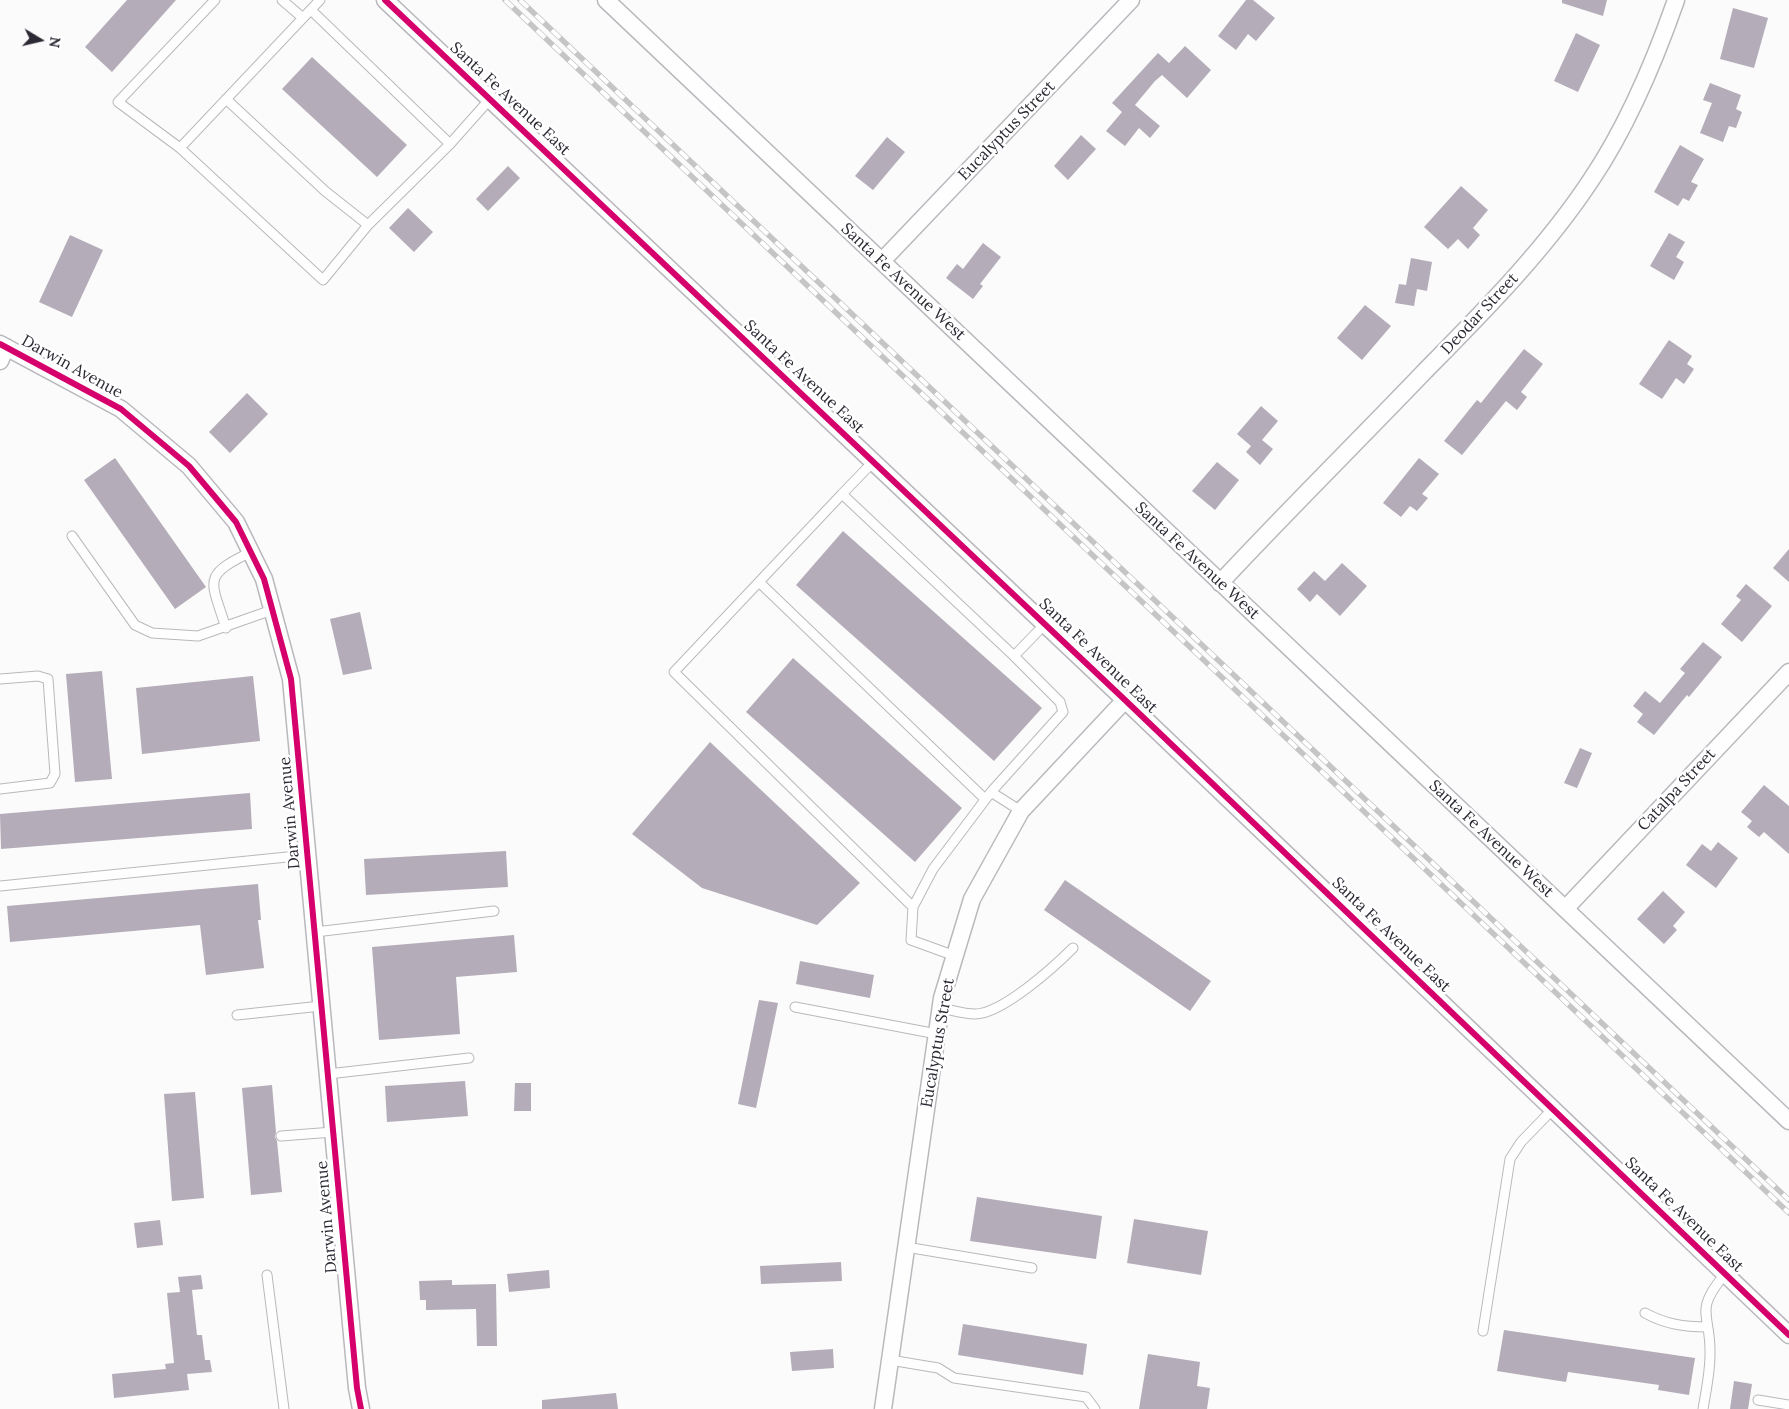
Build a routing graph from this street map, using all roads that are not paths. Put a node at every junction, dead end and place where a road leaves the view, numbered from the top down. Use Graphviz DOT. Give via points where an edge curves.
graph roads {
  1 [pos="215,0"];
  2 [pos="282,0"];
  3 [pos="320,0"];
  4 [pos="385,0"];
  5 [pos="606,0"];
  6 [pos="1131,0"];
  7 [pos="1676,0"];
  8 [pos="311,10"];
  9 [pos="303,18"];
  10 [pos="226,99"];
  11 [pos="490,99"];
  12 [pos="450,144"];
  13 [pos="180,148"];
  14 [pos="368,225"];
  15 [pos="882,261"];
  16 [pos="2,350"];
  17 [pos="873,462"];
  18 [pos="842,494"];
  19 [pos="72,536"];
  20 [pos="251,552"];
  21 [pos="759,582"];
  22 [pos="1220,583"];
  23 [pos="272,610"];
  24 [pos="1045,624"];
  25 [pos="226,628"];
  26 [pos="1014,656"];
  27 [pos="1789,672"];
  28 [pos="0,679"];
  29 [pos="1125,700"];
  30 [pos="0,789"];
  31 [pos="988,796"];
  32 [pos="1021,811"];
  33 [pos="307,855"];
  34 [pos="0,886"];
  35 [pos="913,907"];
  36 [pos="1565,909"];
  37 [pos="494,911"];
  38 [pos="315,932"];
  39 [pos="1073,948"];
  40 [pos="955,956"];
  41 [pos="321,1006"];
  42 [pos="795,1007"];
  43 [pos="941,1008"];
  44 [pos="237,1015"];
  45 [pos="937,1034"];
  46 [pos="469,1058"];
  47 [pos="328,1074"];
  48 [pos="1553,1109"];
  49 [pos="1789,1121"];
  50 [pos="333,1132"];
  51 [pos="282,1136"];
  52 [pos="906,1247"];
  53 [pos="1032,1268"];
  54 [pos="1725,1274"];
  55 [pos="267,1275"];
  56 [pos="1644,1313"];
  57 [pos="1707,1326"];
  58 [pos="1482,1331"];
  59 [pos="1789,1335"];
  60 [pos="890,1360"];
  61 [pos="1758,1400"];
  62 [pos="1789,1405"];
  63 [pos="284,1409"];
  64 [pos="361,1409"];
  65 [pos="883,1409"];
  66 [pos="1094,1409"];
  67 [pos="1702,1409"];
  1 -- 13 [label="lane" via="118,102"];
  2 -- 9 [label="lane"];
  3 -- 8 [label="lane"];
  4 -- 11 [label="street, Santa Fe Avenue East"];
  5 -- 15 [label="street, Santa Fe Avenue West"];
  6 -- 15 [label="street, Eucalyptus Street"];
  7 -- 22 [label="street, Deodar Street" via="1653,63 1626,122 1591,180 1555,230 1482,314"];
  8 -- 9 [label="lane"];
  8 -- 12 [label="lane"];
  9 -- 10 [label="lane"];
  10 -- 13 [label="lane"];
  10 -- 14 [label="lane" via="325,191"];
  11 -- 12 [label="lane"];
  11 -- 17 [label="street, Santa Fe Avenue East"];
  12 -- 14 [label="lane"];
  13 -- 14 [label="lane" via="323,280"];
  15 -- 22 [label="street, Santa Fe Avenue West"];
  16 -- 20 [label="street, Darwin Avenue" via="121,409 189,466 236,522"];
  17 -- 18 [label="lane"];
  17 -- 24 [label="street, Santa Fe Avenue East"];
  18 -- 21 [label="lane"];
  18 -- 26 [label="lane"];
  19 -- 25 [label="lane" via="135,625 152,633 174,636 198,636"];
  20 -- 23 [label="street, Darwin Avenue" via="264,579"];
  20 -- 25 [label="lane" via="228,563 215,575 213,585"];
  21 -- 31 [label="lane"];
  21 -- 35 [label="lane" via="674,672"];
  22 -- 36 [label="street, Santa Fe Avenue West"];
  23 -- 25 [label="lane"];
  23 -- 33 [label="street, Darwin Avenue" via="291,679"];
  24 -- 26 [label="lane"];
  24 -- 29 [label="street, Santa Fe Avenue East"];
  26 -- 31 [label="lane" via="1060,702 1063,712"];
  27 -- 36 [label="street, Catalpa Street"];
  28 -- 30 [label="lane" via="38,676 48,679 55,774 50,783"];
  29 -- 32 [label="street, Eucalyptus Street"];
  29 -- 48 [label="street, Santa Fe Avenue East"];
  31 -- 32 [label="lane"];
  31 -- 35 [label="lane" via="933,869"];
  32 -- 40 [label="street, Eucalyptus Street" via="972,899"];
  33 -- 34 [label="lane"];
  33 -- 38 [label="street, Darwin Avenue"];
  35 -- 40 [label="lane" via="910,940"];
  36 -- 49 [label="street, Santa Fe Avenue West"];
  37 -- 38 [label="lane"];
  38 -- 41 [label="street, Darwin Avenue"];
  39 -- 43 [label="lane" via="1032,984 988,1012 975,1014"];
  40 -- 43 [label="street, Eucalyptus Street"];
  41 -- 44 [label="lane"];
  41 -- 47 [label="street, Darwin Avenue"];
  42 -- 45 [label="lane"];
  43 -- 45 [label="street, Eucalyptus Street"];
  45 -- 52 [label="street, Eucalyptus Street"];
  46 -- 47 [label="lane"];
  47 -- 50 [label="street, Darwin Avenue"];
  48 -- 54 [label="street, Santa Fe Avenue East"];
  48 -- 58 [label="lane" via="1521,1142 1510,1159"];
  50 -- 51 [label="lane"];
  50 -- 64 [label="street, Darwin Avenue"];
  52 -- 53 [label="lane"];
  52 -- 60 [label="street, Eucalyptus Street"];
  54 -- 57 [label="lane" via="1707,1299"];
  54 -- 59 [label="street, Santa Fe Avenue East"];
  55 -- 63 [label="lane"];
  56 -- 57 [label="lane" via="1662,1322 1685,1327"];
  57 -- 67 [label="lane" via="1710,1372"];
  60 -- 65 [label="street, Eucalyptus Street"];
  60 -- 66 [label="lane" via="938,1368 954,1378 1086,1397"];
  61 -- 62 [label="lane"];
}
